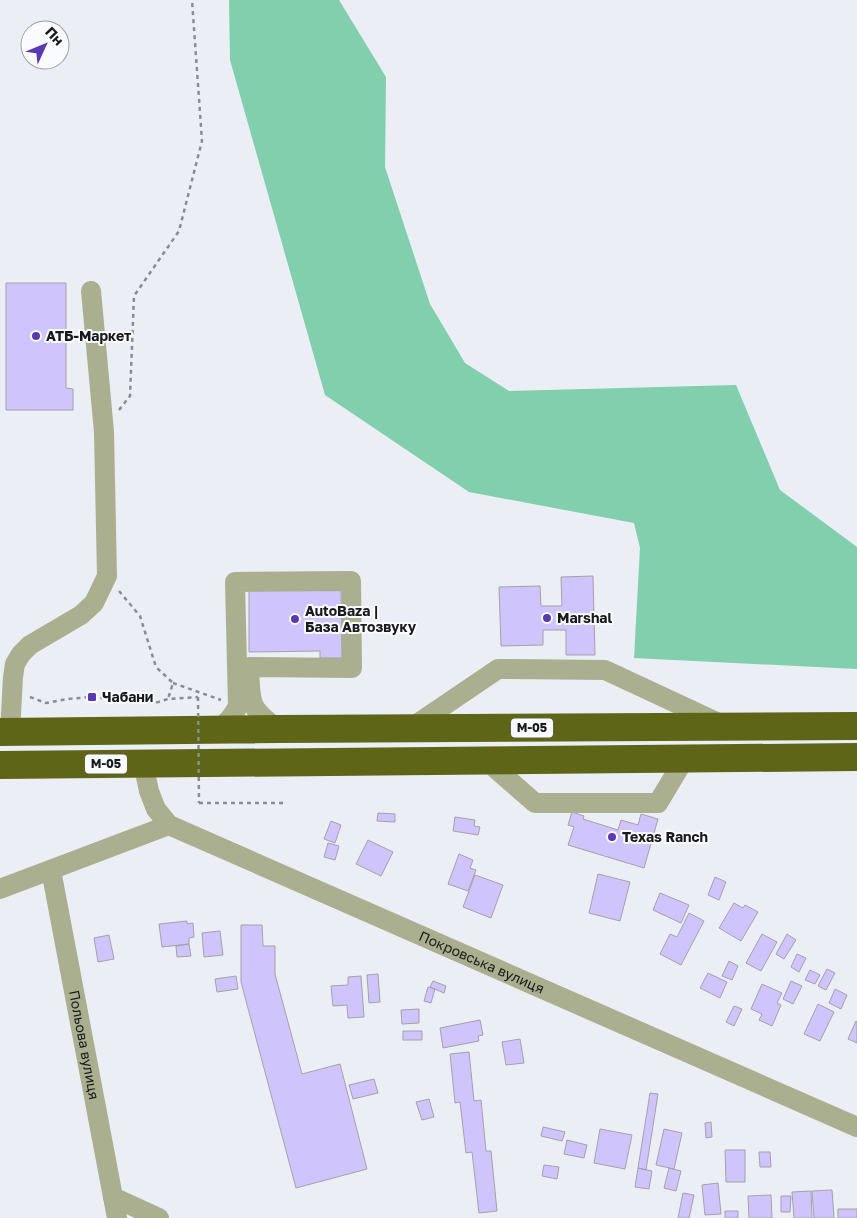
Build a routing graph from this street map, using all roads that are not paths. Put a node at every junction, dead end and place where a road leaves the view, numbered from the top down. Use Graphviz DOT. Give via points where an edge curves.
graph roads {
  1 [pos="91,291"];
  2 [pos="857,726"];
  3 [pos="410,728"];
  4 [pos="729,728"];
  5 [pos="278,729"];
  6 [pos="217,730"];
  7 [pos="5,732"];
  8 [pos="857,757"];
  9 [pos="686,758"];
  10 [pos="487,761"];
  11 [pos="143,763"];
  12 [pos="0,764"];
  13 [pos="169,825"];
  14 [pos="51,870"];
  15 [pos="0,889"];
  16 [pos="857,1127"];
  17 [pos="113,1198"];
  18 [pos="117,1218"];
  19 [pos="159,1218"];
  1 -- 7 [label="street" via="104,432 107,576 94,603 81,615 30,645 21,654 12,676"];
  2 -- 4 [label="highway, М-05"];
  3 -- 4 [label="highway, М-05"];
  3 -- 4 [label="street" via="498,669 605,670"];
  3 -- 5 [label="highway, М-05"];
  5 -- 6 [label="highway, М-05"];
  5 -- 6 [label="street" via="256,711 251,702 249,667 352,668 351,581 235,582 238,706 228,722"];
  6 -- 7 [label="highway, М-05"];
  8 -- 9 [label="highway, М-05"];
  9 -- 10 [label="highway, М-05"];
  9 -- 10 [label="street" via="658,803 534,803"];
  10 -- 11 [label="highway, М-05"];
  11 -- 12 [label="highway, М-05"];
  11 -- 13 [label="street" via="156,809"];
  13 -- 14 [label="street"];
  13 -- 16 [label="street, Покровська вулиця"];
  14 -- 15 [label="street"];
  14 -- 17 [label="street, Польова вулиця"];
  17 -- 18 [label="street, Польова вулиця"];
  17 -- 19 [label="street"];
}
